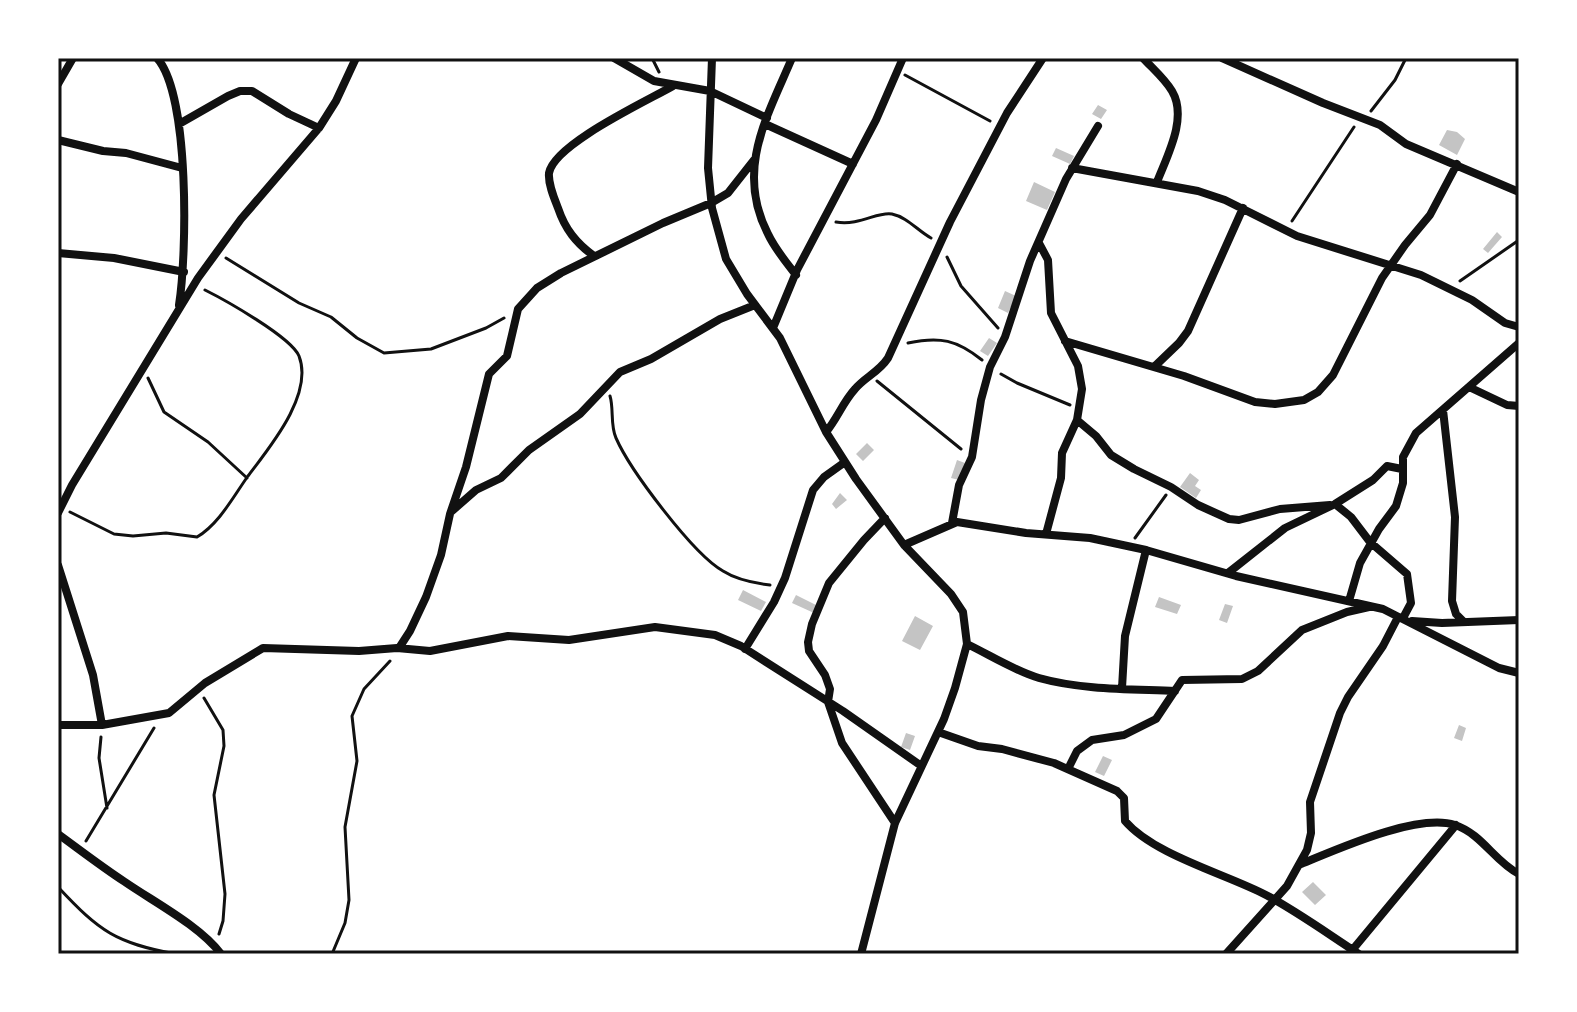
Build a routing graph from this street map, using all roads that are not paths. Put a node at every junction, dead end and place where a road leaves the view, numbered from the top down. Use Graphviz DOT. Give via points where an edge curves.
graph roads {
  1 [pos="73,58"];
  2 [pos="157,58"];
  3 [pos="356,58"];
  4 [pos="614,58"];
  5 [pos="712,58"];
  6 [pos="792,58"];
  7 [pos="903,58"];
  8 [pos="1043,58"];
  9 [pos="1143,58"];
  10 [pos="1222,58"];
  11 [pos="58,84"];
  12 [pos="673,86"];
  13 [pos="710,91"];
  14 [pos="766,121"];
  15 [pos="179,124"];
  16 [pos="1098,126"];
  17 [pos="319,128"];
  18 [pos="58,140"];
  19 [pos="754,160"];
  20 [pos="853,164"];
  21 [pos="1457,164"];
  22 [pos="182,168"];
  23 [pos="1072,168"];
  24 [pos="1157,182"];
  25 [pos="1519,192"];
  26 [pos="711,203"];
  27 [pos="1243,208"];
  28 [pos="1039,243"];
  29 [pos="58,253"];
  30 [pos="594,256"];
  31 [pos="1390,266"];
  32 [pos="184,272"];
  33 [pos="796,275"];
  34 [pos="755,305"];
  35 [pos="178,314"];
  36 [pos="1519,327"];
  37 [pos="773,328"];
  38 [pos="1065,341"];
  39 [pos="1519,343"];
  40 [pos="1154,367"];
  41 [pos="1469,387"];
  42 [pos="1519,406"];
  43 [pos="1443,410"];
  44 [pos="1077,420"];
  45 [pos="826,432"];
  46 [pos="845,462"];
  47 [pos="1402,469"];
  48 [pos="1333,504"];
  49 [pos="60,510"];
  50 [pos="450,514"];
  51 [pos="885,518"];
  52 [pos="952,523"];
  53 [pos="1046,534"];
  54 [pos="1370,542"];
  55 [pos="904,545"];
  56 [pos="1146,550"];
  57 [pos="58,565"];
  58 [pos="1228,573"];
  59 [pos="1349,601"];
  60 [pos="1374,606"];
  61 [pos="1403,618"];
  62 [pos="1519,620"];
  63 [pos="1464,622"];
  64 [pos="967,644"];
  65 [pos="399,648"];
  66 [pos="745,649"];
  67 [pos="1519,673"];
  68 [pos="1122,688"];
  69 [pos="1175,691"];
  70 [pos="828,702"];
  71 [pos="58,725"];
  72 [pos="102,725"];
  73 [pos="938,732"];
  74 [pos="920,765"];
  75 [pos="1068,769"];
  76 [pos="895,823"];
  77 [pos="1456,825"];
  78 [pos="58,834"];
  79 [pos="1300,864"];
  80 [pos="1519,874"];
  81 [pos="1275,900"];
  82 [pos="1232,952"];
  83 [pos="1354,953"];
  84 [pos="221,954"];
  85 [pos="861,954"];
  1 -- 11 [label="street"];
  2 -- 15 [label="street" via="168,74"];
  3 -- 17 [label="street"];
  4 -- 12 [label="street" via="646,78"];
  5 -- 13 [label="street"];
  6 -- 14 [label="street"];
  7 -- 20 [label="street"];
  8 -- 45 [label="street" via="941,241 896,344 882,367 850,394"];
  9 -- 24 [label="street" via="1178,104 1173,138"];
  10 -- 21 [label="street"];
  12 -- 13 [label="street"];
  12 -- 30 [label="street" via="575,142 550,170 565,226"];
  13 -- 14 [label="street"];
  13 -- 26 [label="street"];
  14 -- 19 [label="street"];
  14 -- 20 [label="street"];
  15 -- 17 [label="street" via="228,96 252,91"];
  15 -- 22 [label="street"];
  16 -- 23 [label="street"];
  17 -- 35 [label="street" via="216,252"];
  18 -- 22 [label="street"];
  19 -- 26 [label="street" via="734,186"];
  19 -- 33 [label="street" via="765,228"];
  20 -- 33 [label="street"];
  21 -- 25 [label="street"];
  21 -- 31 [label="street" via="1430,215"];
  22 -- 32 [label="street"];
  23 -- 24 [label="street"];
  23 -- 28 [label="street"];
  24 -- 27 [label="street"];
  26 -- 30 [label="street"];
  26 -- 34 [label="street" via="726,259"];
  27 -- 31 [label="street" via="1286,231"];
  27 -- 40 [label="street" via="1188,331"];
  28 -- 38 [label="street" via="1048,260 1051,313"];
  28 -- 52 [label="street" via="990,367"];
  29 -- 32 [label="street"];
  30 -- 50 [label="street" via="537,288 518,309 507,356 489,374"];
  31 -- 36 [label="street" via="1421,275"];
  31 -- 40 [label="street" via="1333,375 1304,400 1255,402"];
  32 -- 35 [label="street"];
  33 -- 37 [label="street"];
  34 -- 37 [label="street"];
  34 -- 50 [label="street" via="626,369 580,414"];
  35 -- 49 [label="street"];
  37 -- 45 [label="street"];
  38 -- 40 [label="street"];
  38 -- 44 [label="street" via="1082,389"];
  39 -- 41 [label="street"];
  41 -- 42 [label="street"];
  41 -- 43 [label="street"];
  43 -- 47 [label="street" via="1416,433"];
  43 -- 63 [label="street" via="1455,517 1452,601"];
  44 -- 48 [label="street" via="1111,455 1234,520"];
  44 -- 53 [label="street" via="1062,453"];
  45 -- 46 [label="street"];
  46 -- 51 [label="street"];
  46 -- 66 [label="street" via="813,490 781,587"];
  47 -- 48 [label="street" via="1387,466"];
  47 -- 54 [label="street" via="1396,506"];
  48 -- 54 [label="street"];
  48 -- 58 [label="street" via="1285,528"];
  50 -- 65 [label="street" via="426,597"];
  51 -- 55 [label="street"];
  51 -- 70 [label="street" via="829,583 812,624 809,651 825,675"];
  52 -- 53 [label="street"];
  52 -- 55 [label="street"];
  53 -- 56 [label="street"];
  54 -- 59 [label="street"];
  54 -- 61 [label="street" via="1407,574 1411,603"];
  55 -- 64 [label="street" via="963,612"];
  56 -- 58 [label="street"];
  56 -- 68 [label="street" via="1125,636"];
  57 -- 72 [label="street" via="93,675"];
  58 -- 59 [label="street"];
  59 -- 60 [label="street"];
  60 -- 61 [label="street"];
  60 -- 69 [label="street" via="1302,630 1242,679 1186,679"];
  61 -- 63 [label="street"];
  61 -- 67 [label="street" via="1499,668"];
  61 -- 79 [label="street" via="1340,713 1310,802 1311,841"];
  62 -- 63 [label="street"];
  64 -- 68 [label="street" via="1039,678"];
  64 -- 73 [label="street"];
  65 -- 66 [label="street" via="442,650 517,636 569,640 643,627 715,635"];
  65 -- 72 [label="street" via="261,649 164,715"];
  66 -- 70 [label="street"];
  68 -- 69 [label="street"];
  69 -- 75 [label="street" via="1156,719 1124,735 1092,740 1080,747"];
  70 -- 74 [label="street"];
  70 -- 76 [label="street" via="842,743"];
  71 -- 72 [label="street"];
  73 -- 74 [label="street"];
  73 -- 75 [label="street"];
  74 -- 76 [label="street"];
  75 -- 81 [label="street" via="1119,792 1126,822 1146,837"];
  76 -- 85 [label="street"];
  77 -- 79 [label="street" via="1397,828"];
  77 -- 80 [label="street"];
  77 -- 83 [label="street"];
  78 -- 84 [label="street" via="172,912"];
  79 -- 81 [label="street"];
  81 -- 82 [label="street"];
  81 -- 83 [label="street"];
}
